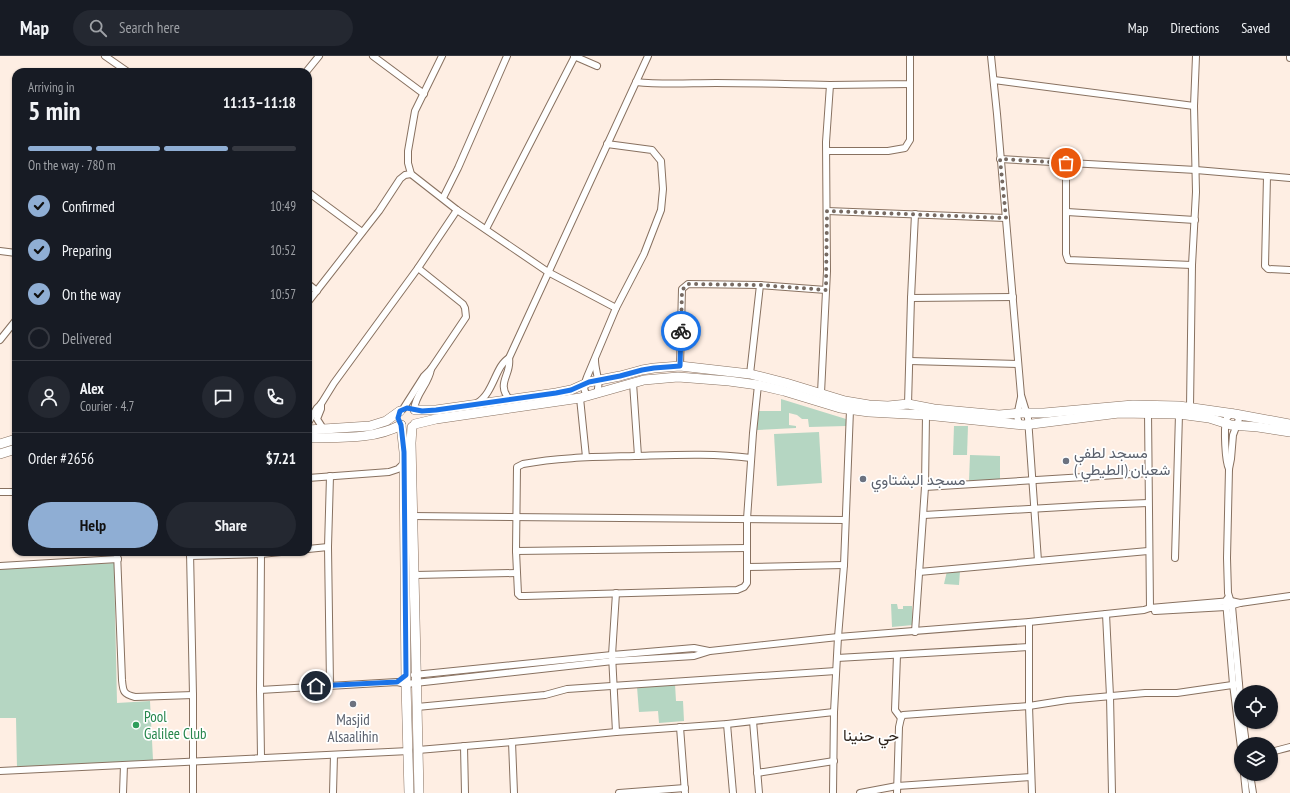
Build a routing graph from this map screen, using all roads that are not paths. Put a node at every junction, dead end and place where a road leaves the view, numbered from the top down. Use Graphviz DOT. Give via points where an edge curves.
graph roads {
  1 [pos="106,56"];
  2 [pos="319,56"];
  3 [pos="373,56"];
  4 [pos="442,56"];
  5 [pos="507,56"];
  6 [pos="574,56"];
  7 [pos="648,56"];
  8 [pos="910,56"];
  9 [pos="991,56"];
  10 [pos="1196,56"];
  11 [pos="597,66"];
  12 [pos="122,68"];
  13 [pos="309,68"];
  14 [pos="994,80"];
  15 [pos="636,82"];
  16 [pos="910,84"];
  17 [pos="830,85"];
  18 [pos="424,94"];
  19 [pos="1194,106"];
  20 [pos="608,144"];
  21 [pos="827,151"];
  22 [pos="1000,159"];
  23 [pos="1066,163"];
  24 [pos="1196,170"];
  25 [pos="410,174"];
  26 [pos="1267,176"];
  27 [pos="1290,178"];
  28 [pos="312,195"];
  29 [pos="443,198"];
  30 [pos="457,210"];
  31 [pos="827,211"];
  32 [pos="1067,212"];
  33 [pos="915,214"];
  34 [pos="1006,218"];
  35 [pos="1195,220"];
  36 [pos="486,230"];
  37 [pos="362,232"];
  38 [pos="0,251"];
  39 [pos="12,252"];
  40 [pos="1192,265"];
  41 [pos="418,268"];
  42 [pos="1290,270"];
  43 [pos="548,272"];
  44 [pos="760,285"];
  45 [pos="312,288"];
  46 [pos="826,290"];
  47 [pos="316,291"];
  48 [pos="312,296"];
  49 [pos="911,298"];
  50 [pos="1013,298"];
  51 [pos="616,308"];
  52 [pos="12,325"];
  53 [pos="0,340"];
  54 [pos="509,358"];
  55 [pos="595,358"];
  56 [pos="910,361"];
  57 [pos="1018,364"];
  58 [pos="680,366"];
  59 [pos="431,369"];
  60 [pos="750,374"];
  61 [pos="598,380"];
  62 [pos="632,383"];
  63 [pos="585,384"];
  64 [pos="758,385"];
  65 [pos="821,393"];
  66 [pos="592,395"];
  67 [pos="1021,395"];
  68 [pos="580,398"];
  69 [pos="510,400"];
  70 [pos="321,404"];
  71 [pos="476,404"];
  72 [pos="908,404"];
  73 [pos="1190,407"];
  74 [pos="401,410"];
  75 [pos="414,410"];
  76 [pos="850,410"];
  77 [pos="1148,412"];
  78 [pos="1017,413"];
  79 [pos="1027,413"];
  80 [pos="1234,413"];
  81 [pos="908,414"];
  82 [pos="1179,414"];
  83 [pos="926,415"];
  84 [pos="312,416"];
  85 [pos="1226,423"];
  86 [pos="1024,424"];
  87 [pos="1290,424"];
  88 [pos="401,425"];
  89 [pos="414,425"];
  90 [pos="1236,426"];
  91 [pos="312,430"];
  92 [pos="324,430"];
  93 [pos="1290,432"];
  94 [pos="312,438"];
  95 [pos="12,441"];
  96 [pos="0,444"];
  97 [pos="12,450"];
  98 [pos="0,454"];
  99 [pos="638,456"];
  100 [pos="586,457"];
  101 [pos="751,458"];
  102 [pos="408,463"];
  103 [pos="1228,469"];
  104 [pos="389,472"];
  105 [pos="1149,473"];
  106 [pos="330,476"];
  107 [pos="312,478"];
  108 [pos="408,481"];
  109 [pos="1033,481"];
  110 [pos="925,487"];
  111 [pos="0,492"];
  112 [pos="12,492"];
  113 [pos="1148,503"];
  114 [pos="1035,509"];
  115 [pos="924,515"];
  116 [pos="409,516"];
  117 [pos="516,516"];
  118 [pos="747,519"];
  119 [pos="845,520"];
  120 [pos="328,547"];
  121 [pos="747,548"];
  122 [pos="312,549"];
  123 [pos="516,550"];
  124 [pos="1148,551"];
  125 [pos="190,556"];
  126 [pos="262,556"];
  127 [pos="1175,558"];
  128 [pos="118,559"];
  129 [pos="1038,561"];
  130 [pos="844,565"];
  131 [pos="0,566"];
  132 [pos="747,567"];
  133 [pos="918,572"];
  134 [pos="516,573"];
  135 [pos="414,575"];
  136 [pos="616,593"];
  137 [pos="1290,596"];
  138 [pos="1229,604"];
  139 [pos="1147,609"];
  140 [pos="1106,614"];
  141 [pos="1029,622"];
  142 [pos="915,632"];
  143 [pos="838,638"];
  144 [pos="1029,647"];
  145 [pos="897,656"];
  146 [pos="613,658"];
  147 [pos="837,658"];
  148 [pos="836,671"];
  149 [pos="416,678"];
  150 [pos="406,680"];
  151 [pos="1236,684"];
  152 [pos="330,685"];
  153 [pos="613,686"];
  154 [pos="260,690"];
  155 [pos="193,696"];
  156 [pos="1110,696"];
  157 [pos="1029,706"];
  158 [pos="417,707"];
  159 [pos="834,712"];
  160 [pos="900,718"];
  161 [pos="753,721"];
  162 [pos="727,724"];
  163 [pos="680,727"];
  164 [pos="616,732"];
  165 [pos="1240,737"];
  166 [pos="512,742"];
  167 [pos="464,746"];
  168 [pos="1290,747"];
  169 [pos="418,750"];
  170 [pos="1278,750"];
  171 [pos="409,751"];
  172 [pos="334,754"];
  173 [pos="261,758"];
  174 [pos="193,761"];
  175 [pos="834,761"];
  176 [pos="124,765"];
  177 [pos="0,771"];
  178 [pos="757,773"];
  179 [pos="1032,777"];
  180 [pos="1245,781"];
  181 [pos="1251,781"];
  182 [pos="685,790"];
  183 [pos="897,790"];
  184 [pos="123,793"];
  185 [pos="194,793"];
  186 [pos="333,793"];
  187 [pos="409,793"];
  188 [pos="419,793"];
  189 [pos="465,793"];
  190 [pos="514,793"];
  191 [pos="619,793"];
  192 [pos="733,793"];
  193 [pos="759,793"];
  194 [pos="833,793"];
  195 [pos="860,793"];
  196 [pos="1032,793"];
  197 [pos="1112,793"];
  198 [pos="1246,793"];
  199 [pos="1253,793"];
  1 -- 12 [label="street"];
  2 -- 13 [label="street"];
  3 -- 18 [label="street"];
  4 -- 18 [label="street"];
  5 -- 29 [label="street"];
  6 -- 11 [label="street"];
  6 -- 36 [label="street"];
  7 -- 15 [label="street"];
  8 -- 16 [label="street"];
  9 -- 14 [label="street"];
  10 -- 19 [label="street"];
  14 -- 19 [label="street"];
  14 -- 22 [label="street"];
  15 -- 17 [label="street"];
  15 -- 20 [label="street"];
  16 -- 17 [label="street"];
  16 -- 21 [label="street" via="910,140 905,148 888,151"];
  17 -- 21 [label="street"];
  18 -- 25 [label="street" via="415,111 412,128 408,151"];
  19 -- 24 [label="street"];
  20 -- 43 [label="street"];
  20 -- 51 [label="street" via="652,150 661,161 663,189 662,210 644,254"];
  21 -- 31 [label="street"];
  22 -- 23 [label="street"];
  22 -- 34 [label="street"];
  23 -- 24 [label="street"];
  23 -- 32 [label="street"];
  24 -- 26 [label="street"];
  24 -- 35 [label="street"];
  25 -- 29 [label="street"];
  25 -- 37 [label="street" via="400,179"];
  26 -- 27 [label="street"];
  26 -- 42 [label="street" via="1265,266 1268,269"];
  28 -- 37 [label="street"];
  29 -- 30 [label="street"];
  30 -- 36 [label="street"];
  30 -- 41 [label="street"];
  31 -- 33 [label="street"];
  31 -- 46 [label="street"];
  32 -- 35 [label="street"];
  32 -- 40 [label="street" via="1068,260"];
  33 -- 34 [label="street"];
  33 -- 49 [label="street"];
  34 -- 50 [label="street"];
  35 -- 40 [label="street"];
  36 -- 43 [label="street"];
  37 -- 47 [label="street"];
  38 -- 39 [label="street"];
  40 -- 73 [label="street"];
  41 -- 59 [label="street" via="460,301 466,312 464,321"];
  41 -- 70 [label="street"];
  43 -- 51 [label="street"];
  43 -- 54 [label="street"];
  44 -- 46 [label="street"];
  44 -- 58 [label="street" via="685,285 682,292"];
  44 -- 60 [label="street"];
  45 -- 47 [label="street"];
  46 -- 65 [label="street"];
  47 -- 48 [label="street"];
  49 -- 50 [label="street"];
  49 -- 56 [label="street"];
  50 -- 57 [label="street"];
  51 -- 55 [label="street"];
  52 -- 53 [label="street"];
  54 -- 69 [label="street" via="503,383"];
  54 -- 71 [label="street" via="504,362 485,397"];
  55 -- 61 [label="street"];
  55 -- 63 [label="street"];
  56 -- 57 [label="street"];
  56 -- 72 [label="street"];
  57 -- 67 [label="street"];
  58 -- 60 [label="street"];
  58 -- 61 [label="street" via="654,368"];
  59 -- 74 [label="street"];
  59 -- 75 [label="street" via="416,397"];
  60 -- 65 [label="street"];
  61 -- 63 [label="street"];
  61 -- 66 [label="street" via="599,387"];
  62 -- 64 [label="street" via="678,377"];
  62 -- 66 [label="street"];
  62 -- 99 [label="street"];
  63 -- 66 [label="street" via="584,391"];
  63 -- 69 [label="street" via="563,392"];
  64 -- 76 [label="street"];
  64 -- 101 [label="street"];
  65 -- 72 [label="street" via="861,404"];
  66 -- 68 [label="street"];
  67 -- 78 [label="street"];
  67 -- 79 [label="street"];
  68 -- 89 [label="street" via="444,418"];
  68 -- 100 [label="street"];
  69 -- 71 [label="street"];
  70 -- 84 [label="street"];
  70 -- 92 [label="street" via="317,419"];
  71 -- 75 [label="street" via="429,411"];
  72 -- 78 [label="street" via="984,414"];
  72 -- 81 [label="street" via="902,408"];
  73 -- 79 [label="street" via="1134,405"];
  73 -- 80 [label="street"];
  74 -- 75 [label="street"];
  74 -- 88 [label="street" via="398,418"];
  74 -- 92 [label="street" via="386,421 370,426"];
  75 -- 89 [label="street" via="418,417"];
  76 -- 81 [label="street"];
  76 -- 119 [label="street"];
  77 -- 82 [label="street"];
  77 -- 86 [label="street" via="1105,414"];
  77 -- 105 [label="street"];
  78 -- 79 [label="street"];
  78 -- 86 [label="street"];
  79 -- 86 [label="street"];
  80 -- 85 [label="street" via="1228,417"];
  80 -- 87 [label="street"];
  80 -- 90 [label="street" via="1239,419"];
  81 -- 83 [label="street"];
  82 -- 85 [label="street"];
  82 -- 127 [label="street"];
  83 -- 86 [label="street"];
  83 -- 110 [label="street"];
  85 -- 90 [label="street"];
  85 -- 103 [label="street"];
  86 -- 109 [label="street"];
  88 -- 89 [label="street"];
  88 -- 94 [label="street" via="369,436"];
  88 -- 102 [label="street"];
  89 -- 102 [label="street"];
  90 -- 93 [label="street"];
  90 -- 103 [label="street"];
  91 -- 92 [label="street"];
  95 -- 96 [label="street"];
  97 -- 98 [label="street"];
  99 -- 100 [label="street"];
  99 -- 101 [label="street" via="722,455"];
  100 -- 117 [label="street" via="523,464 517,468"];
  101 -- 118 [label="street"];
  102 -- 104 [label="street"];
  102 -- 108 [label="street"];
  103 -- 138 [label="street"];
  104 -- 106 [label="street"];
  104 -- 108 [label="street"];
  105 -- 109 [label="street"];
  105 -- 113 [label="street"];
  106 -- 107 [label="street"];
  106 -- 120 [label="street"];
  108 -- 116 [label="street"];
  109 -- 110 [label="street"];
  109 -- 114 [label="street"];
  110 -- 115 [label="street"];
  111 -- 112 [label="street"];
  113 -- 114 [label="street"];
  113 -- 124 [label="street"];
  114 -- 115 [label="street"];
  114 -- 129 [label="street"];
  115 -- 133 [label="street"];
  116 -- 117 [label="street"];
  116 -- 135 [label="street"];
  116 -- 150 [label="street"];
  117 -- 118 [label="street"];
  117 -- 123 [label="street"];
  118 -- 119 [label="street"];
  118 -- 121 [label="street"];
  119 -- 130 [label="street"];
  120 -- 122 [label="street"];
  120 -- 152 [label="street"];
  121 -- 123 [label="street"];
  121 -- 132 [label="street"];
  123 -- 134 [label="street"];
  124 -- 129 [label="street"];
  124 -- 139 [label="street"];
  125 -- 155 [label="street"];
  126 -- 154 [label="street"];
  128 -- 131 [label="street"];
  128 -- 155 [label="street" via="122,680 125,693 135,696"];
  129 -- 133 [label="street"];
  130 -- 132 [label="street"];
  130 -- 143 [label="street"];
  132 -- 136 [label="street" via="746,584 737,590"];
  133 -- 142 [label="street"];
  134 -- 135 [label="street"];
  134 -- 136 [label="street" via="520,596"];
  135 -- 149 [label="street"];
  136 -- 146 [label="street"];
  137 -- 138 [label="street"];
  138 -- 139 [label="street" via="1150,612"];
  138 -- 151 [label="street"];
  139 -- 140 [label="street"];
  140 -- 141 [label="street"];
  140 -- 156 [label="street"];
  141 -- 142 [label="street"];
  141 -- 144 [label="street"];
  142 -- 143 [label="street"];
  143 -- 146 [label="street" via="710,651 694,656"];
  143 -- 147 [label="street"];
  144 -- 145 [label="street"];
  144 -- 157 [label="street"];
  145 -- 147 [label="street"];
  145 -- 160 [label="street" via="895,710"];
  146 -- 149 [label="street"];
  146 -- 153 [label="street"];
  147 -- 148 [label="street"];
  148 -- 153 [label="street"];
  148 -- 159 [label="street"];
  149 -- 150 [label="street"];
  149 -- 158 [label="street"];
  150 -- 152 [label="street"];
  150 -- 171 [label="street"];
  151 -- 156 [label="street" via="1177,693"];
  151 -- 165 [label="street"];
  152 -- 154 [label="street"];
  153 -- 158 [label="street"];
  153 -- 164 [label="street"];
  154 -- 173 [label="street"];
  155 -- 174 [label="street"];
  156 -- 157 [label="street"];
  156 -- 197 [label="street"];
  157 -- 160 [label="street" via="908,714"];
  157 -- 179 [label="street"];
  158 -- 169 [label="street"];
  159 -- 161 [label="street"];
  159 -- 175 [label="street"];
  160 -- 183 [label="street"];
  161 -- 162 [label="street"];
  161 -- 178 [label="street"];
  162 -- 163 [label="street"];
  162 -- 192 [label="street"];
  163 -- 164 [label="street"];
  163 -- 182 [label="street"];
  164 -- 166 [label="street"];
  166 -- 167 [label="street"];
  166 -- 190 [label="street"];
  167 -- 169 [label="street"];
  167 -- 189 [label="street"];
  168 -- 170 [label="street"];
  169 -- 188 [label="street"];
  171 -- 172 [label="street"];
  171 -- 187 [label="street"];
  172 -- 173 [label="street"];
  172 -- 186 [label="street"];
  173 -- 174 [label="street"];
  174 -- 176 [label="street"];
  174 -- 185 [label="street"];
  175 -- 178 [label="street"];
  175 -- 194 [label="street"];
  176 -- 177 [label="street"];
  176 -- 184 [label="street"];
  178 -- 193 [label="street"];
  179 -- 183 [label="street"];
  179 -- 196 [label="street"];
  180 -- 198 [label="street"];
  181 -- 199 [label="street"];
  182 -- 191 [label="street"];
  183 -- 195 [label="street"];
}
